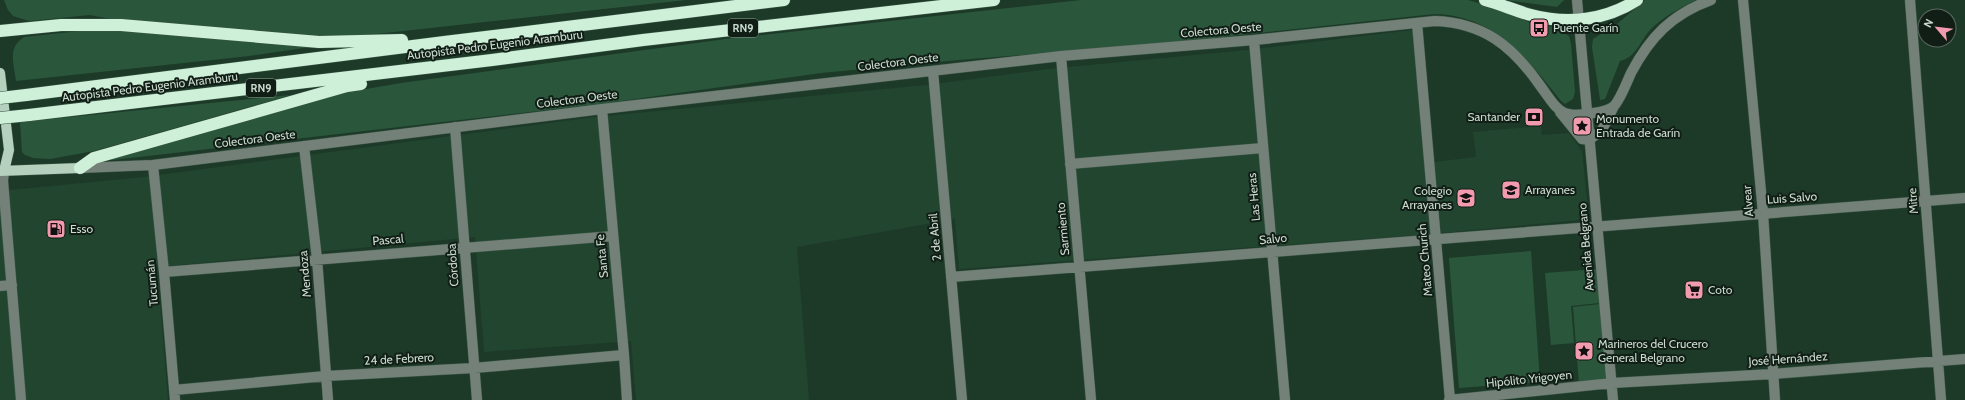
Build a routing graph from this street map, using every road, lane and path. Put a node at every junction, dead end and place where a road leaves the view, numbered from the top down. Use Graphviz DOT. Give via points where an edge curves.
graph roads {
  1 [pos="784,0"];
  2 [pos="994,0"];
  3 [pos="1485,0"];
  4 [pos="1577,0"];
  5 [pos="1637,0"];
  6 [pos="1711,0"];
  7 [pos="1743,0"];
  8 [pos="1910,0"];
  9 [pos="1580,20"];
  10 [pos="1417,22"];
  11 [pos="0,31"];
  12 [pos="479,37"];
  13 [pos="1254,40"];
  14 [pos="1061,56"];
  15 [pos="492,60"];
  16 [pos="933,71"];
  17 [pos="0,73"];
  18 [pos="0,98"];
  19 [pos="1614,106"];
  20 [pos="602,109"];
  21 [pos="1557,109"];
  22 [pos="1587,114"];
  23 [pos="0,118"];
  24 [pos="455,127"];
  25 [pos="1589,140"];
  26 [pos="304,146"];
  27 [pos="1263,148"];
  28 [pos="1070,164"];
  29 [pos="153,165"];
  30 [pos="80,168"];
  31 [pos="2,171"];
  32 [pos="1965,198"];
  33 [pos="1926,202"];
  34 [pos="1763,213"];
  35 [pos="1598,226"];
  36 [pos="613,236"];
  37 [pos="1436,239"];
  38 [pos="465,246"];
  39 [pos="1272,252"];
  40 [pos="317,258"];
  41 [pos="1079,267"];
  42 [pos="164,272"];
  43 [pos="951,277"];
  44 [pos="12,285"];
  45 [pos="0,286"];
  46 [pos="624,355"];
  47 [pos="1965,358"];
  48 [pos="1938,360"];
  49 [pos="474,368"];
  50 [pos="1773,374"];
  51 [pos="326,376"];
  52 [pos="1612,383"];
  53 [pos="175,395"];
  54 [pos="21,400"];
  55 [pos="328,400"];
  56 [pos="477,400"];
  57 [pos="627,400"];
  58 [pos="962,400"];
  59 [pos="1091,400"];
  60 [pos="1285,400"];
  61 [pos="1450,400"];
  62 [pos="1614,400"];
  63 [pos="1775,400"];
  64 [pos="1942,400"];
  1 -- 12 [label="highway, Autopista Pedro Eugenio Aramburu / RN9"];
  2 -- 15 [label="highway, Autopista Pedro Eugenio Aramburu / RN9"];
  3 -- 9 [label="highway" via="1533,15"];
  4 -- 9 [label="street"];
  5 -- 9 [label="highway" via="1622,9"];
  6 -- 19 [label="street" via="1684,11 1659,32 1636,63"];
  7 -- 34 [label="street, Alvear"];
  8 -- 33 [label="street, Mitre"];
  9 -- 22 [label="street, Avenida Belgrano"];
  10 -- 13 [label="street, Colectora Oeste"];
  10 -- 21 [label="street, Colectora Oeste" via="1451,22 1494,37 1510,48 1526,66"];
  10 -- 37 [label="street, Mateo Churich"];
  11 -- 12 [label="highway" via="88,24 319,42"];
  12 -- 18 [label="highway, Autopista Pedro Eugenio Aramburu / RN9, bridge"];
  13 -- 14 [label="street, Colectora Oeste"];
  13 -- 27 [label="street, Las Heras"];
  14 -- 16 [label="street, Colectora Oeste"];
  14 -- 28 [label="street, Sarmiento"];
  15 -- 23 [label="highway, Autopista Pedro Eugenio Aramburu / RN9, bridge"];
  15 -- 30 [label="highway" via="347,86 94,158"];
  16 -- 20 [label="street, Colectora Oeste"];
  16 -- 43 [label="street, 2 de Abril"];
  17 -- 31 [label="main road" via="9,150"];
  19 -- 22 [label="street" via="1602,112"];
  19 -- 25 [label="street" via="1602,130"];
  20 -- 24 [label="street, Colectora Oeste"];
  20 -- 36 [label="street, Santa Fe"];
  21 -- 22 [label="street" via="1569,116"];
  21 -- 25 [label="street, Colectora Oeste" via="1582,139"];
  22 -- 25 [label="street, Avenida Belgrano"];
  24 -- 26 [label="street, Colectora Oeste"];
  24 -- 38 [label="street, Córdoba"];
  25 -- 35 [label="street, Avenida Belgrano"];
  26 -- 29 [label="street, Colectora Oeste"];
  26 -- 40 [label="street, Mendoza"];
  27 -- 28 [label="street"];
  27 -- 39 [label="street, Las Heras"];
  28 -- 41 [label="street, Sarmiento"];
  29 -- 30 [label="street, Colectora Oeste"];
  29 -- 42 [label="street, Tucumán"];
  30 -- 31 [label="main road, Colectora Oeste"];
  31 -- 44 [label="street"];
  32 -- 33 [label="street, Luis Salvo"];
  33 -- 34 [label="street, Luis Salvo"];
  33 -- 48 [label="street, Mitre"];
  34 -- 35 [label="street, Luis Salvo"];
  34 -- 50 [label="street, Alvear"];
  35 -- 37 [label="street, Salvo"];
  35 -- 52 [label="street, Avenida Belgrano"];
  36 -- 38 [label="street, Pascal"];
  36 -- 46 [label="street, Santa Fe"];
  37 -- 39 [label="street, Salvo"];
  37 -- 61 [label="street, Mateo Churich"];
  38 -- 40 [label="street, Pascal"];
  38 -- 49 [label="street, Córdoba"];
  39 -- 41 [label="street, Salvo"];
  39 -- 60 [label="street, Las Heras"];
  40 -- 42 [label="street, Pascal"];
  40 -- 51 [label="street, Mendoza"];
  41 -- 43 [label="street, Salvo"];
  41 -- 59 [label="street, Sarmiento"];
  42 -- 53 [label="street, Tucumán"];
  43 -- 58 [label="street, 2 de Abril"];
  44 -- 45 [label="street"];
  44 -- 54 [label="street"];
  46 -- 49 [label="street, 24 de Febrero"];
  46 -- 57 [label="street, Santa Fe"];
  47 -- 48 [label="street, José Hernández"];
  48 -- 50 [label="street, José Hernández"];
  48 -- 64 [label="street, Mitre"];
  49 -- 51 [label="street, 24 de Febrero"];
  49 -- 56 [label="street, Córdoba"];
  50 -- 52 [label="street, José Hernández"];
  50 -- 63 [label="street, Alvear"];
  51 -- 53 [label="street, 24 de Febrero"];
  51 -- 55 [label="street, Mendoza"];
  52 -- 61 [label="street, Hipólito Yrigoyen"];
  52 -- 62 [label="street, Avenida Belgrano"];
}
